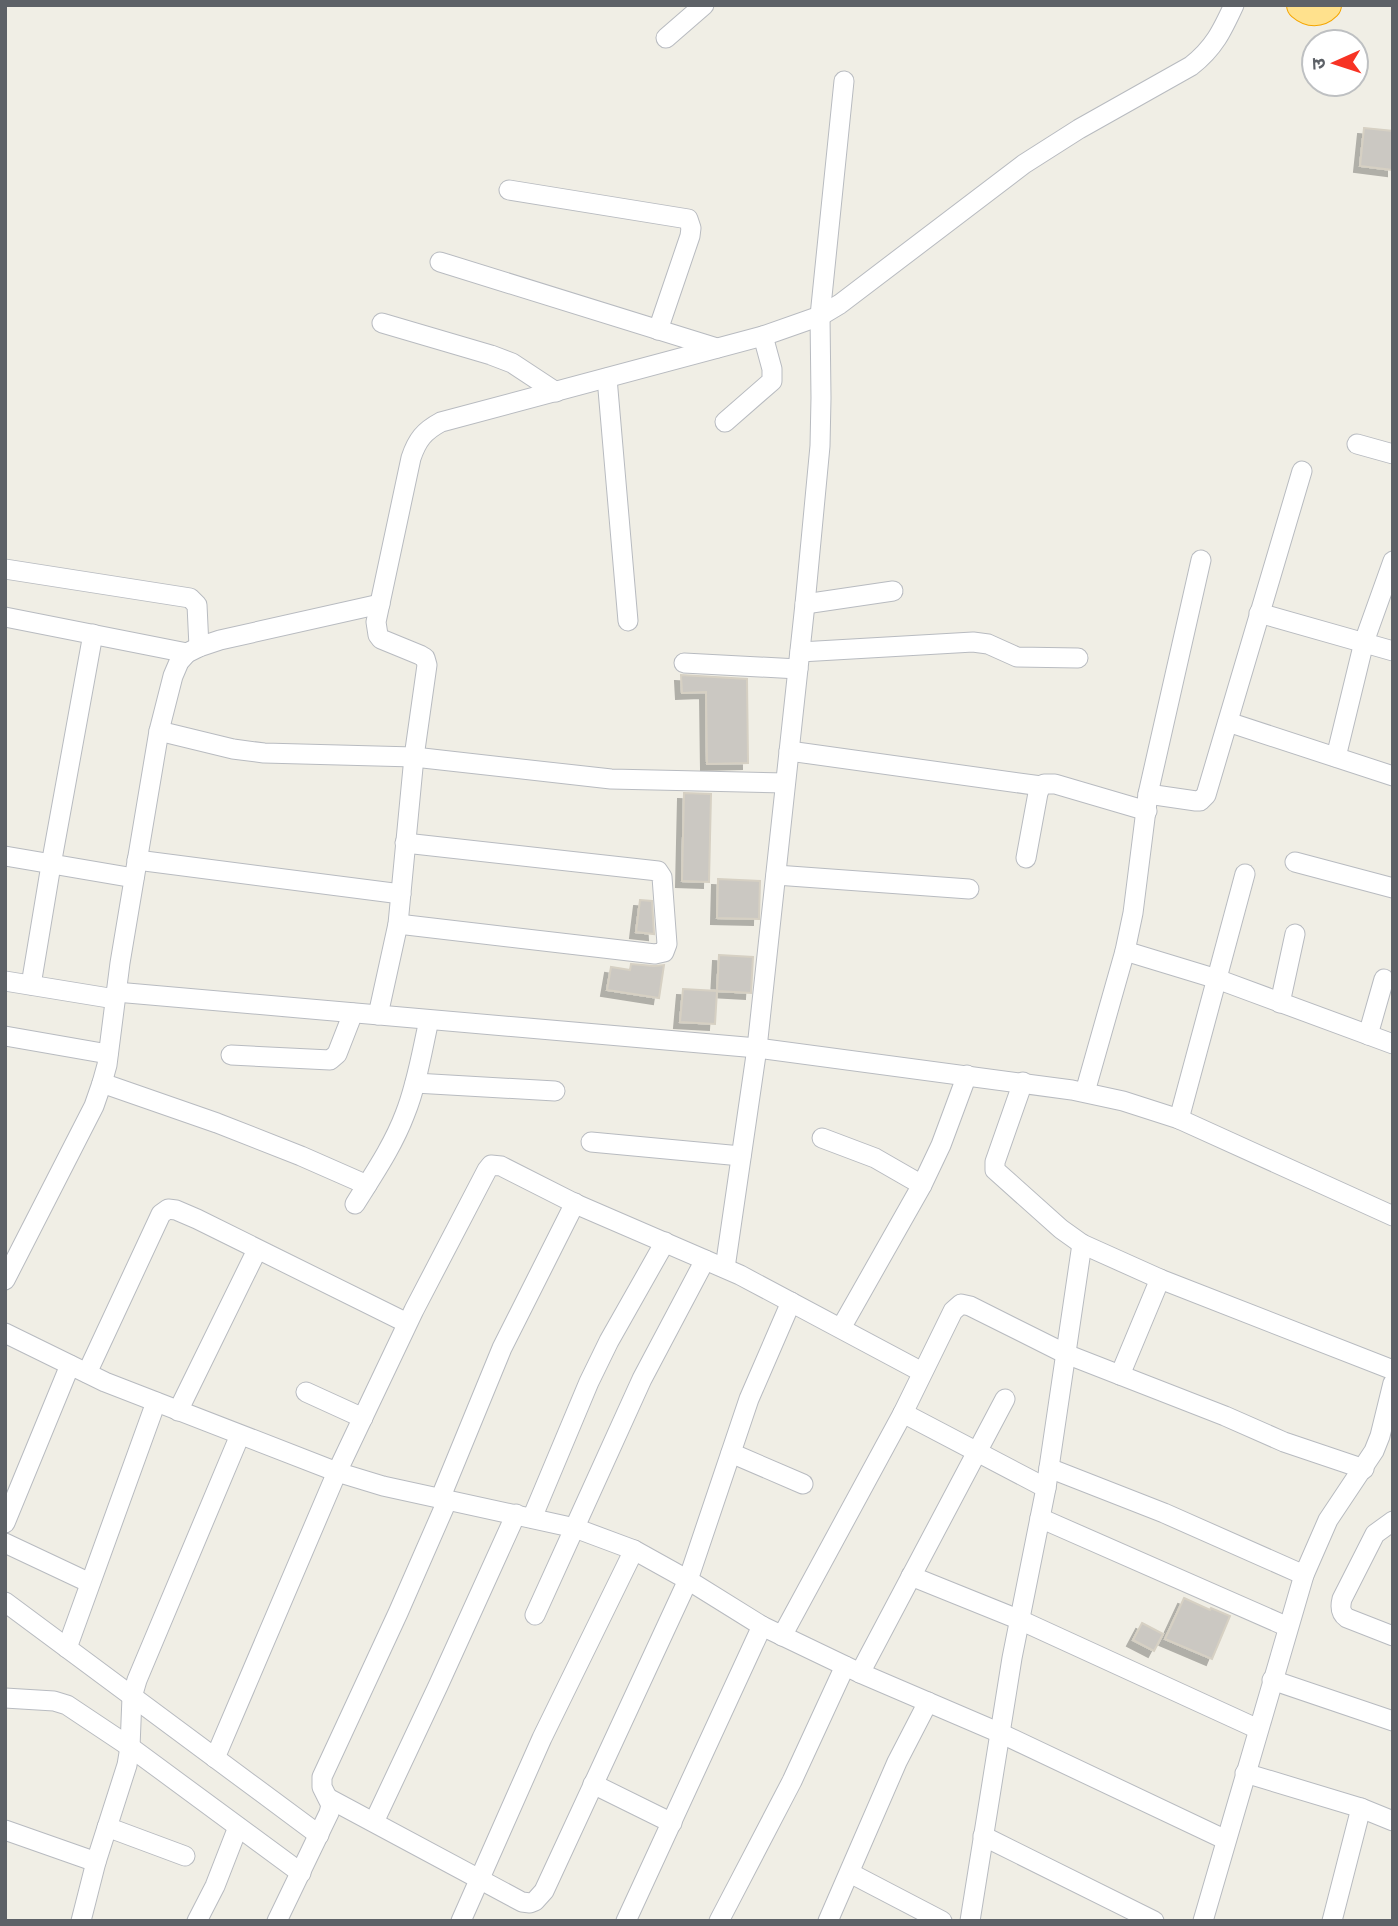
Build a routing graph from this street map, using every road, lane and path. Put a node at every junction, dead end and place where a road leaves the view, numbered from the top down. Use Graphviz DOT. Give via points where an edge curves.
graph roads {
  1 [pos="704,5"];
  2 [pos="1234,5"];
  3 [pos="1303,5"];
  4 [pos="1326,5"];
  5 [pos="666,38"];
  6 [pos="844,81"];
  7 [pos="509,191"];
  8 [pos="440,262"];
  9 [pos="820,316"];
  10 [pos="382,323"];
  11 [pos="658,330"];
  12 [pos="763,336"];
  13 [pos="718,348"];
  14 [pos="607,378"];
  15 [pos="556,392"];
  16 [pos="725,422"];
  17 [pos="1357,444"];
  18 [pos="1393,454"];
  19 [pos="1302,471"];
  20 [pos="1201,560"];
  21 [pos="1393,561"];
  22 [pos="5,569"];
  23 [pos="892,592"];
  24 [pos="380,604"];
  25 [pos="805,604"];
  26 [pos="1259,613"];
  27 [pos="5,617"];
  28 [pos="628,621"];
  29 [pos="93,634"];
  30 [pos="1364,642"];
  31 [pos="193,650"];
  32 [pos="1393,651"];
  33 [pos="1078,658"];
  34 [pos="799,661"];
  35 [pos="684,663"];
  36 [pos="1228,723"];
  37 [pos="159,731"];
  38 [pos="789,751"];
  39 [pos="414,757"];
  40 [pos="1336,757"];
  41 [pos="1393,776"];
  42 [pos="785,783"];
  43 [pos="1041,786"];
  44 [pos="1148,802"];
  45 [pos="405,843"];
  46 [pos="5,856"];
  47 [pos="1026,858"];
  48 [pos="1295,862"];
  49 [pos="51,865"];
  50 [pos="136,869"];
  51 [pos="776,874"];
  52 [pos="1245,874"];
  53 [pos="1393,888"];
  54 [pos="969,889"];
  55 [pos="401,894"];
  56 [pos="398,924"];
  57 [pos="1295,934"];
  58 [pos="1125,951"];
  59 [pos="1217,979"];
  60 [pos="1384,979"];
  61 [pos="5,981"];
  62 [pos="31,985"];
  63 [pos="116,995"];
  64 [pos="1280,1003"];
  65 [pos="353,1013"];
  66 [pos="378,1015"];
  67 [pos="429,1020"];
  68 [pos="1368,1035"];
  69 [pos="5,1036"];
  70 [pos="1393,1044"];
  71 [pos="757,1048"];
  72 [pos="108,1054"];
  73 [pos="231,1055"];
  74 [pos="967,1075"];
  75 [pos="1023,1082"];
  76 [pos="102,1083"];
  77 [pos="415,1083"];
  78 [pos="555,1091"];
  79 [pos="1085,1093"];
  80 [pos="1179,1119"];
  81 [pos="822,1138"];
  82 [pos="591,1142"];
  83 [pos="741,1156"];
  84 [pos="367,1185"];
  85 [pos="922,1185"];
  86 [pos="575,1203"];
  87 [pos="355,1205"];
  88 [pos="1393,1216"];
  89 [pos="665,1242"];
  90 [pos="1082,1244"];
  91 [pos="257,1250"];
  92 [pos="705,1260"];
  93 [pos="724,1268"];
  94 [pos="1160,1279"];
  95 [pos="5,1280"];
  96 [pos="791,1301"];
  97 [pos="407,1323"];
  98 [pos="841,1328"];
  99 [pos="5,1333"];
  100 [pos="1066,1354"];
  101 [pos="78,1369"];
  102 [pos="1393,1370"];
  103 [pos="922,1372"];
  104 [pos="1120,1375"];
  105 [pos="1393,1383"];
  106 [pos="306,1392"];
  107 [pos="1004,1399"];
  108 [pos="156,1402"];
  109 [pos="178,1411"];
  110 [pos="903,1413"];
  111 [pos="363,1418"];
  112 [pos="240,1435"];
  113 [pos="977,1451"];
  114 [pos="731,1453"];
  115 [pos="1049,1468"];
  116 [pos="1364,1469"];
  117 [pos="337,1472"];
  118 [pos="803,1484"];
  119 [pos="1046,1488"];
  120 [pos="444,1500"];
  121 [pos="524,1516"];
  122 [pos="1040,1518"];
  123 [pos="5,1523"];
  124 [pos="1391,1523"];
  125 [pos="575,1528"];
  126 [pos="5,1543"];
  127 [pos="634,1550"];
  128 [pos="1304,1575"];
  129 [pos="911,1576"];
  130 [pos="688,1580"];
  131 [pos="90,1583"];
  132 [pos="5,1602"];
  133 [pos="535,1615"];
  134 [pos="1020,1620"];
  135 [pos="762,1626"];
  136 [pos="1288,1627"];
  137 [pos="782,1636"];
  138 [pos="1393,1636"];
  139 [pos="67,1648"];
  140 [pos="852,1669"];
  141 [pos="1272,1680"];
  142 [pos="132,1697"];
  143 [pos="5,1698"];
  144 [pos="928,1702"];
  145 [pos="1393,1721"];
  146 [pos="1258,1729"];
  147 [pos="1000,1733"];
  148 [pos="130,1747"];
  149 [pos="215,1758"];
  150 [pos="1245,1773"];
  151 [pos="593,1784"];
  152 [pos="328,1798"];
  153 [pos="1361,1808"];
  154 [pos="1393,1821"];
  155 [pos="374,1822"];
  156 [pos="672,1823"];
  157 [pos="107,1826"];
  158 [pos="238,1827"];
  159 [pos="5,1830"];
  160 [pos="319,1835"];
  161 [pos="983,1836"];
  162 [pos="1226,1840"];
  163 [pos="185,1856"];
  164 [pos="96,1862"];
  165 [pos="301,1873"];
  166 [pos="850,1873"];
  167 [pos="479,1878"];
  168 [pos="81,1921"];
  169 [pos="197,1921"];
  170 [pos="277,1921"];
  171 [pos="461,1921"];
  172 [pos="626,1921"];
  173 [pos="719,1921"];
  174 [pos="828,1921"];
  175 [pos="942,1921"];
  176 [pos="970,1921"];
  177 [pos="1154,1921"];
  178 [pos="1203,1921"];
  179 [pos="1332,1921"];
  1 -- 5 [label="street"];
  2 -- 9 [label="street" via="1214,45 1191,66 1024,164"];
  3 -- 4 [label="highway" via="1316,11"];
  6 -- 9 [label="street"];
  7 -- 11 [label="street" via="688,219 690,236"];
  8 -- 11 [label="street"];
  9 -- 12 [label="street"];
  9 -- 25 [label="street" via="820,446"];
  10 -- 15 [label="street" via="512,363"];
  11 -- 13 [label="street"];
  12 -- 13 [label="street"];
  12 -- 16 [label="street" via="772,381"];
  13 -- 14 [label="street"];
  14 -- 15 [label="street"];
  14 -- 28 [label="street"];
  15 -- 24 [label="street" via="441,422 420,437 411,458"];
  17 -- 18 [label="street"];
  19 -- 26 [label="street"];
  20 -- 44 [label="street"];
  21 -- 30 [label="street"];
  22 -- 31 [label="street" via="190,598 197,605"];
  23 -- 25 [label="street"];
  24 -- 31 [label="street"];
  24 -- 39 [label="street" via="378,635 427,662"];
  25 -- 34 [label="street"];
  26 -- 30 [label="street"];
  26 -- 36 [label="street"];
  27 -- 29 [label="street"];
  29 -- 31 [label="street"];
  29 -- 49 [label="street"];
  30 -- 32 [label="street"];
  30 -- 40 [label="street"];
  31 -- 37 [label="street" via="179,662 173,676"];
  33 -- 34 [label="street" via="1017,657 973,642"];
  34 -- 35 [label="street"];
  34 -- 38 [label="street"];
  36 -- 40 [label="street"];
  36 -- 44 [label="street" via="1200,801"];
  37 -- 39 [label="street" via="245,751"];
  37 -- 50 [label="street"];
  38 -- 42 [label="street"];
  38 -- 43 [label="street"];
  39 -- 42 [label="street" via="611,779"];
  39 -- 45 [label="street"];
  40 -- 41 [label="street"];
  42 -- 51 [label="street"];
  43 -- 44 [label="street" via="1055,784"];
  43 -- 47 [label="street"];
  44 -- 58 [label="street"];
  45 -- 55 [label="street"];
  45 -- 56 [label="street" via="658,871 667,944 664,953 655,954"];
  46 -- 49 [label="street"];
  48 -- 53 [label="street"];
  49 -- 50 [label="street"];
  49 -- 62 [label="street"];
  50 -- 55 [label="street"];
  50 -- 63 [label="street"];
  51 -- 54 [label="street"];
  51 -- 71 [label="street"];
  52 -- 59 [label="street"];
  55 -- 56 [label="street"];
  56 -- 66 [label="street"];
  57 -- 64 [label="street"];
  58 -- 59 [label="street"];
  58 -- 79 [label="street"];
  59 -- 64 [label="street"];
  59 -- 80 [label="street"];
  60 -- 68 [label="street"];
  61 -- 62 [label="street"];
  62 -- 63 [label="street"];
  63 -- 65 [label="street"];
  63 -- 72 [label="street"];
  64 -- 68 [label="street"];
  65 -- 66 [label="street"];
  65 -- 73 [label="street" via="337,1054 330,1060"];
  66 -- 67 [label="street"];
  67 -- 71 [label="street"];
  67 -- 77 [label="street"];
  68 -- 70 [label="street"];
  69 -- 72 [label="street"];
  71 -- 74 [label="street"];
  71 -- 83 [label="street"];
  72 -- 76 [label="street"];
  74 -- 75 [label="street"];
  74 -- 85 [label="street"];
  75 -- 79 [label="street"];
  75 -- 90 [label="street" via="995,1170"];
  76 -- 84 [label="street" via="217,1123"];
  76 -- 95 [label="street"];
  77 -- 78 [label="street"];
  77 -- 84 [label="street" via="391,1145"];
  79 -- 80 [label="street"];
  80 -- 88 [label="street"];
  81 -- 85 [label="street" via="875,1158"];
  82 -- 83 [label="street"];
  83 -- 93 [label="street"];
  84 -- 87 [label="street"];
  85 -- 98 [label="street"];
  86 -- 89 [label="street"];
  86 -- 97 [label="street" via="501,1166 489,1167"];
  86 -- 120 [label="street" via="502,1348"];
  89 -- 92 [label="street"];
  89 -- 121 [label="street" via="609,1341"];
  90 -- 94 [label="street"];
  90 -- 100 [label="street"];
  91 -- 97 [label="street"];
  91 -- 101 [label="street" via="176,1210 164,1210"];
  91 -- 109 [label="street"];
  92 -- 93 [label="street"];
  92 -- 125 [label="street" via="642,1379"];
  93 -- 96 [label="street"];
  94 -- 102 [label="street"];
  94 -- 104 [label="street"];
  96 -- 98 [label="street"];
  96 -- 114 [label="street"];
  97 -- 111 [label="street"];
  98 -- 103 [label="street"];
  99 -- 101 [label="street"];
  100 -- 103 [label="street" via="961,1304"];
  100 -- 104 [label="street"];
  100 -- 115 [label="street"];
  101 -- 108 [label="street"];
  101 -- 123 [label="street"];
  103 -- 110 [label="street"];
  104 -- 116 [label="street" via="1284,1442"];
  105 -- 116 [label="street" via="1380,1436"];
  106 -- 111 [label="street"];
  107 -- 113 [label="street"];
  108 -- 109 [label="street"];
  108 -- 131 [label="street"];
  109 -- 112 [label="street"];
  110 -- 113 [label="street"];
  110 -- 137 [label="street"];
  111 -- 117 [label="street"];
  112 -- 117 [label="street"];
  112 -- 142 [label="street"];
  113 -- 119 [label="street"];
  113 -- 129 [label="street"];
  114 -- 118 [label="street"];
  114 -- 130 [label="street"];
  115 -- 119 [label="street"];
  115 -- 128 [label="street"];
  116 -- 128 [label="street" via="1328,1520"];
  117 -- 120 [label="street"];
  117 -- 149 [label="street"];
  119 -- 122 [label="street"];
  120 -- 121 [label="street"];
  120 -- 152 [label="street" via="322,1777"];
  121 -- 125 [label="street"];
  121 -- 155 [label="street"];
  122 -- 134 [label="street"];
  122 -- 136 [label="street"];
  124 -- 138 [label="street" via="1375,1534 1340,1607 1347,1618"];
  125 -- 127 [label="street"];
  125 -- 133 [label="street"];
  126 -- 131 [label="street"];
  127 -- 130 [label="street"];
  127 -- 167 [label="street"];
  128 -- 136 [label="street"];
  129 -- 134 [label="street"];
  129 -- 140 [label="street"];
  130 -- 135 [label="street"];
  130 -- 151 [label="street"];
  131 -- 139 [label="street"];
  132 -- 139 [label="street"];
  134 -- 146 [label="street"];
  134 -- 147 [label="street"];
  135 -- 137 [label="street"];
  135 -- 156 [label="street"];
  136 -- 141 [label="street"];
  137 -- 140 [label="street"];
  139 -- 142 [label="street"];
  140 -- 144 [label="street"];
  140 -- 173 [label="street"];
  141 -- 145 [label="street"];
  141 -- 146 [label="street"];
  142 -- 148 [label="street"];
  142 -- 149 [label="street"];
  143 -- 148 [label="street" via="61,1702"];
  144 -- 147 [label="street"];
  144 -- 166 [label="street"];
  146 -- 150 [label="street"];
  147 -- 161 [label="street"];
  147 -- 162 [label="street"];
  148 -- 157 [label="street"];
  148 -- 158 [label="street"];
  149 -- 160 [label="street"];
  150 -- 153 [label="street"];
  150 -- 162 [label="street"];
  151 -- 156 [label="street"];
  151 -- 167 [label="street" via="544,1891 535,1901 522,1902"];
  152 -- 155 [label="street"];
  152 -- 160 [label="street" via="331,1808"];
  153 -- 154 [label="street"];
  153 -- 179 [label="street"];
  155 -- 167 [label="street"];
  156 -- 172 [label="street"];
  157 -- 163 [label="street"];
  157 -- 164 [label="street"];
  158 -- 165 [label="street"];
  158 -- 169 [label="street"];
  159 -- 164 [label="street"];
  160 -- 165 [label="street"];
  161 -- 176 [label="street"];
  161 -- 177 [label="street"];
  162 -- 178 [label="street"];
  164 -- 168 [label="street"];
  165 -- 170 [label="street"];
  166 -- 174 [label="street"];
  166 -- 175 [label="street"];
  167 -- 171 [label="street"];
}
